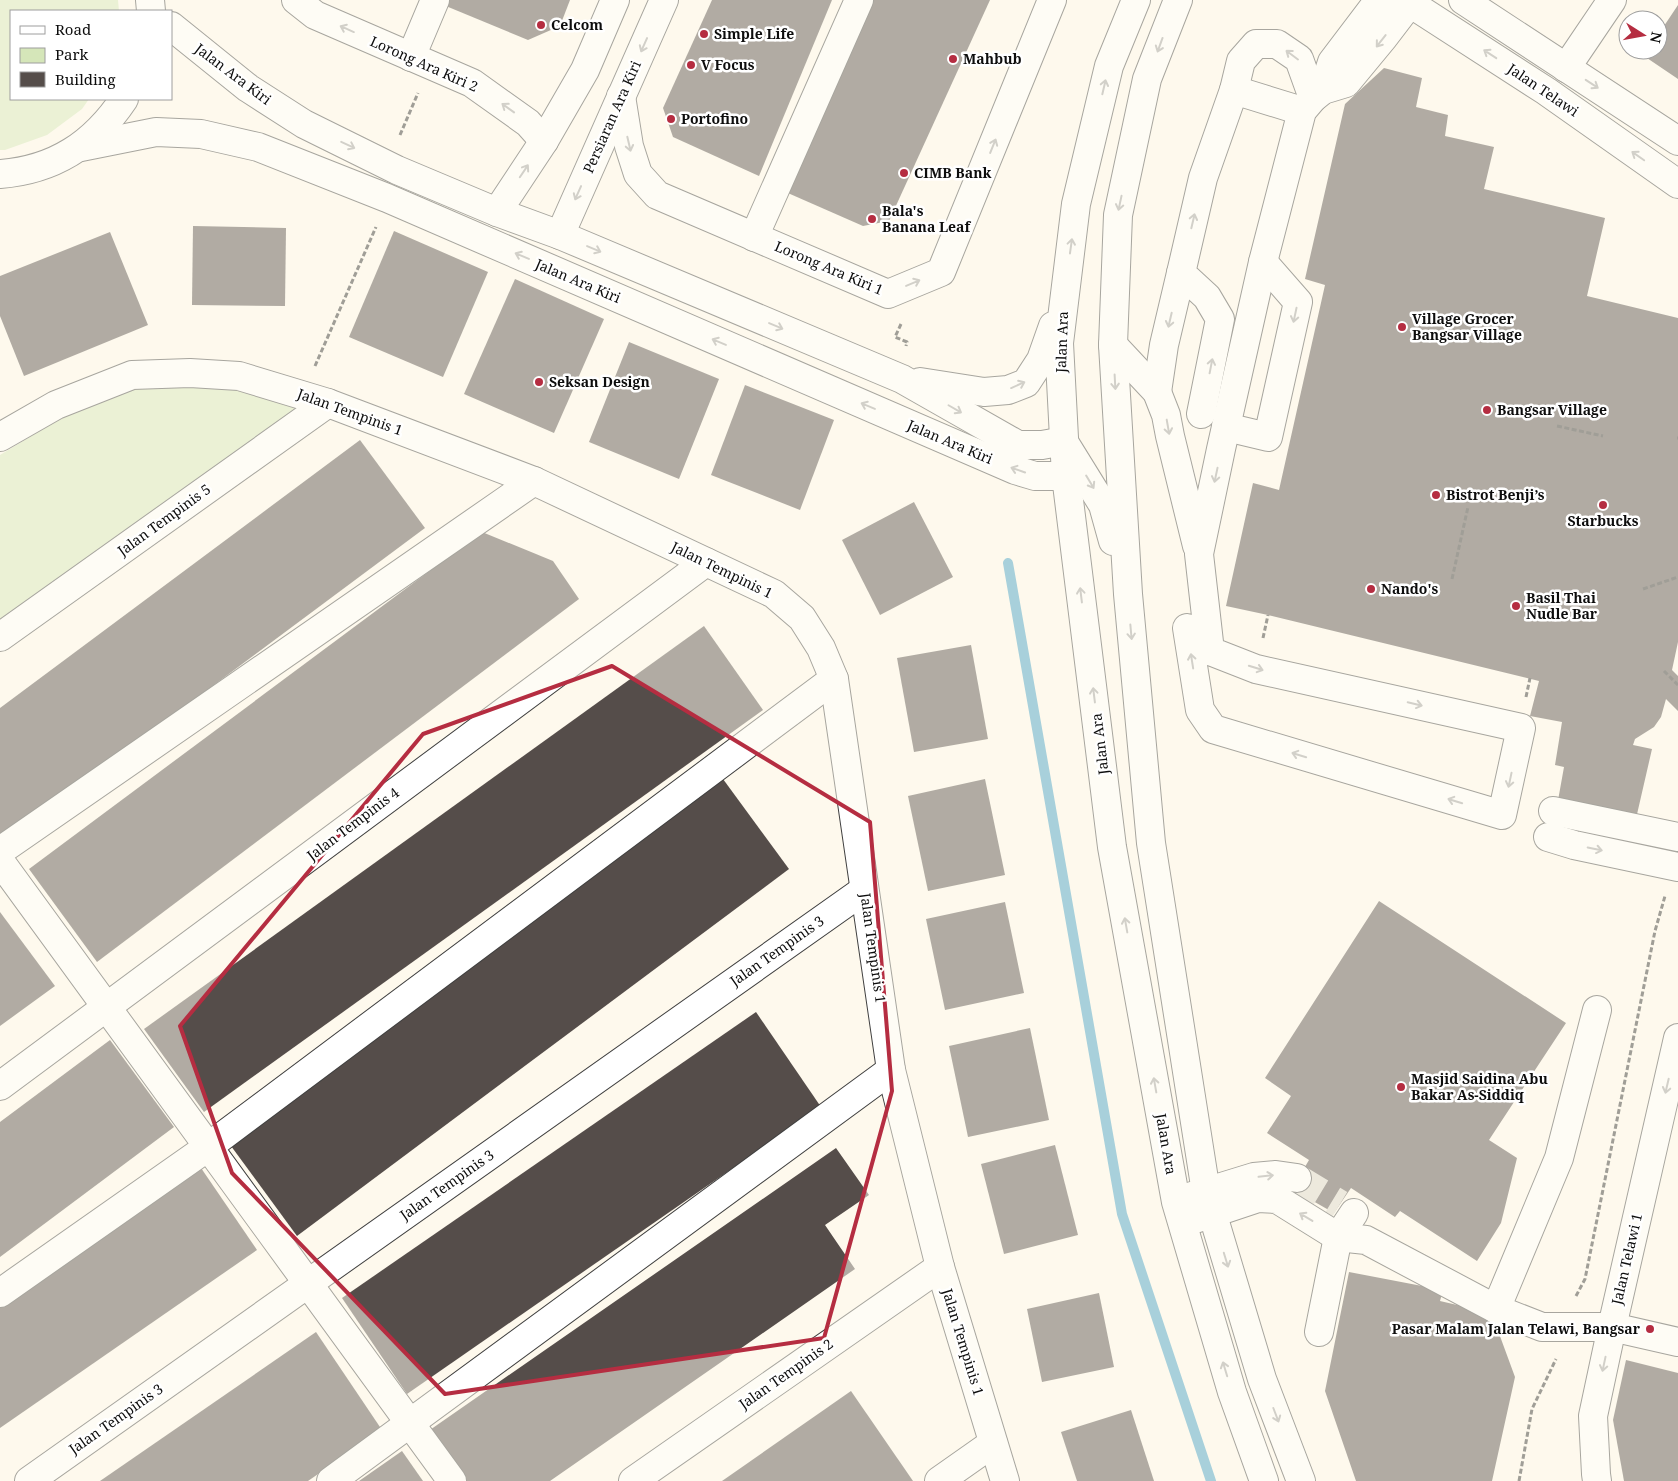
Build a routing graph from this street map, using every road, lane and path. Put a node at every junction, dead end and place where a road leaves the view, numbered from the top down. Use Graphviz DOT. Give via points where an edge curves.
graph roads {
  1 [pos="296,0"];
  2 [pos="435,0"];
  3 [pos="615,0"];
  4 [pos="664,0"];
  5 [pos="859,0"];
  6 [pos="1052,0"];
  7 [pos="1136,0"];
  8 [pos="1178,0"];
  9 [pos="1379,0"];
  10 [pos="1463,0"];
  11 [pos="1612,0"];
  12 [pos="1408,1"];
  13 [pos="172,26"];
  14 [pos="410,57"];
  15 [pos="1566,68"];
  16 [pos="1234,90"];
  17 [pos="621,96"];
  18 [pos="123,100"];
  19 [pos="1312,100"];
  20 [pos="411,110"];
  21 [pos="399,137"];
  22 [pos="544,141"];
  23 [pos="1678,141"];
  24 [pos="81,147"];
  25 [pos="5,177"];
  26 [pos="1678,184"];
  27 [pos="497,212"];
  28 [pos="560,235"];
  29 [pos="754,237"];
  30 [pos="368,244"];
  31 [pos="1263,262"];
  32 [pos="1181,273"];
  33 [pos="1064,294"];
  34 [pos="1114,345"];
  35 [pos="902,379"];
  36 [pos="1157,392"];
  37 [pos="316,398"];
  38 [pos="1201,414"];
  39 [pos="1557,426"];
  40 [pos="1226,428"];
  41 [pos="1603,436"];
  42 [pos="0,437"];
  43 [pos="1064,440"];
  44 [pos="1066,476"];
  45 [pos="534,481"];
  46 [pos="1468,507"];
  47 [pos="1199,554"];
  48 [pos="706,562"];
  49 [pos="1678,577"];
  50 [pos="1452,579"];
  51 [pos="1643,589"];
  52 [pos="1128,594"];
  53 [pos="1187,628"];
  54 [pos="0,637"];
  55 [pos="1664,671"];
  56 [pos="834,679"];
  57 [pos="1678,684"];
  58 [pos="1553,811"];
  59 [pos="1678,837"];
  60 [pos="1548,838"];
  61 [pos="0,850"];
  62 [pos="0,860"];
  63 [pos="1676,866"];
  64 [pos="864,890"];
  65 [pos="106,1007"];
  66 [pos="1597,1010"];
  67 [pos="1678,1038"];
  68 [pos="891,1070"];
  69 [pos="0,1086"];
  70 [pos="208,1147"];
  71 [pos="1297,1178"];
  72 [pos="1209,1203"];
  73 [pos="1179,1212"];
  74 [pos="1338,1237"];
  75 [pos="1366,1240"];
  76 [pos="940,1267"];
  77 [pos="307,1284"];
  78 [pos="0,1293"];
  79 [pos="1496,1309"];
  80 [pos="1566,1327"];
  81 [pos="1612,1327"];
  82 [pos="1319,1332"];
  83 [pos="1678,1342"];
  84 [pos="410,1423"];
  85 [pos="993,1443"];
  86 [pos="29,1481"];
  87 [pos="331,1481"];
  88 [pos="452,1481"];
  89 [pos="633,1481"];
  90 [pos="940,1481"];
  91 [pos="1005,1481"];
  92 [pos="1264,1481"];
  93 [pos="1301,1481"];
  94 [pos="1519,1481"];
  95 [pos="1597,1481"];
  14 -- 1 [label="street, Lorong Ara Kiri 2, one-way" via="315,15"];
  2 -- 14 [label="street"];
  3 -- 22 [label="street" via="585,70"];
  4 -- 17 [label="street, Persiaran Ara Kiri, one-way"];
  5 -- 29 [label="street"];
  29 -- 6 [label="street, Lorong Ara Kiri 1, one-way" via="888,294 941,272"];
  33 -- 7 [label="street, Jalan Ara, one-way" via="1076,204 1109,66"];
  8 -- 34 [label="street, one-way" via="1148,79 1118,215"];
  9 -- 19 [label="street" via="1332,62"];
  10 -- 15 [label="street"];
  11 -- 15 [label="street"];
  12 -- 19 [label="street, one-way" via="1384,37 1346,83"];
  26 -- 12 [label="street, Jalan Telawi, one-way" via="1546,91"];
  13 -- 27 [label="street, Jalan Ara Kiri, one-way" via="248,88 304,124 397,170"];
  22 -- 14 [label="street, Lorong Ara Kiri 2, one-way" via="528,123 472,83"];
  15 -- 23 [label="street, one-way"];
  16 -- 19 [label="street"];
  19 -- 16 [label="street, one-way" via="1298,59 1276,44 1256,44 1242,61"];
  32 -- 16 [label="street, one-way" via="1203,178"];
  17 -- 28 [label="street, Persiaran Ara Kiri, one-way"];
  17 -- 29 [label="street, Lorong Ara Kiri 1, one-way" via="629,146 638,174 657,195"];
  18 -- 24 [label="street" via="110,120"];
  19 -- 31 [label="street"];
  20 -- 21 [label="path"];
  27 -- 22 [label="street, one-way"];
  24 -- 25 [label="street" via="50,163"];
  44 -- 24 [label="street, Jalan Ara Kiri, one-way" via="1035,476 1015,470 387,198 258,147 201,134 156,132"];
  27 -- 28 [label="street, Jalan Ara Kiri"];
  28 -- 35 [label="street, Jalan Ara Kiri, one-way"];
  30 -- 37 [label="path"];
  31 -- 40 [label="street"];
  31 -- 40 [label="street, one-way" via="1298,302 1268,437"];
  32 -- 36 [label="street, one-way"];
  38 -- 32 [label="street, one-way" via="1220,319 1207,297"];
  35 -- 33 [label="street, one-way" via="984,392 1008,390 1026,383 1041,360"];
  33 -- 43 [label="street, Jalan Ara" via="1059,343"];
  34 -- 36 [label="street"];
  34 -- 52 [label="street, one-way"];
  35 -- 43 [label="street, Jalan Ara Kiri, one-way" via="1018,445"];
  36 -- 47 [label="street, one-way" via="1166,415"];
  37 -- 42 [label="street, Jalan Tempinis 1" via="239,376 190,373 132,375 56,406"];
  37 -- 45 [label="street, Jalan Tempinis 1"];
  37 -- 54 [label="street, Jalan Tempinis 5"];
  39 -- 41 [label="path"];
  40 -- 47 [label="street, one-way"];
  43 -- 44 [label="street, Jalan Ara"];
  43 -- 52 [label="street, one-way" via="1103,505"];
  73 -- 44 [label="street, Jalan Ara, one-way" via="1112,847"];
  45 -- 48 [label="street, Jalan Tempinis 1"];
  45 -- 61 [label="street"];
  46 -- 50 [label="path"];
  47 -- 53 [label="street, one-way" via="1210,651 1256,668 1521,728 1502,815 1212,729 1200,710"];
  48 -- 56 [label="street, Jalan Tempinis 1" via="774,594 802,618 821,648"];
  48 -- 65 [label="street, Jalan Tempinis 4"];
  49 -- 51 [label="path"];
  52 -- 72 [label="street, one-way" via="1151,843"];
  55 -- 57 [label="path"];
  56 -- 64 [label="street, Jalan Tempinis 1"];
  56 -- 70 [label="street"];
  58 -- 59 [label="street"];
  60 -- 63 [label="street, one-way"];
  62 -- 65 [label="street"];
  63 -- 80 [label="path" via="1655,931 1585,1279 1570,1307"];
  64 -- 68 [label="street, Jalan Tempinis 1"];
  64 -- 77 [label="street, Jalan Tempinis 3"];
  65 -- 69 [label="street, Jalan Tempinis 4"];
  65 -- 70 [label="street"];
  66 -- 79 [label="street" via="1559,1158"];
  67 -- 81 [label="street, Jalan Telawi 1, one-way"];
  68 -- 76 [label="street, Jalan Tempinis 1"];
  68 -- 84 [label="street"];
  70 -- 77 [label="street"];
  70 -- 78 [label="street"];
  72 -- 71 [label="street, one-way" via="1254,1177 1276,1175"];
  72 -- 73 [label="street"];
  74 -- 72 [label="street, one-way" via="1277,1199"];
  72 -- 93 [label="street, one-way" via="1262,1379"];
  92 -- 73 [label="street, Jalan Ara, one-way" via="1232,1392"];
  74 -- 75 [label="street"];
  74 -- 75 [label="street" via="1347,1209"];
  74 -- 82 [label="street"];
  75 -- 79 [label="street"];
  76 -- 85 [label="street, Jalan Tempinis 1"];
  76 -- 89 [label="street, Jalan Tempinis 2"];
  77 -- 84 [label="street"];
  77 -- 86 [label="street, Jalan Tempinis 3"];
  79 -- 80 [label="street" via="1542,1327"];
  80 -- 81 [label="street"];
  80 -- 94 [label="path" via="1553,1367 1532,1409"];
  81 -- 83 [label="street"];
  81 -- 95 [label="street, Jalan Telawi 1, one-way" via="1593,1416"];
  84 -- 87 [label="street"];
  84 -- 88 [label="street"];
  85 -- 90 [label="street"];
  85 -- 91 [label="street, Jalan Tempinis 1"];
}
